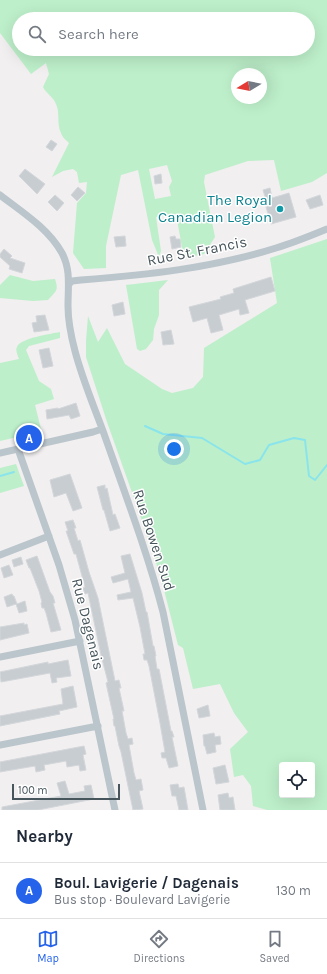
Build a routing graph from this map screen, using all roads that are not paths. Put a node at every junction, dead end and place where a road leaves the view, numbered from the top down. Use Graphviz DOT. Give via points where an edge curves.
graph roads {
  1 [pos="0,195"];
  2 [pos="327,229"];
  3 [pos="70,283"];
  4 [pos="102,429"];
  5 [pos="18,449"];
  6 [pos="0,452"];
  7 [pos="49,536"];
  8 [pos="0,555"];
  9 [pos="80,641"];
  10 [pos="0,657"];
  11 [pos="98,726"];
  12 [pos="0,745"];
  13 [pos="115,810"];
  14 [pos="203,810"];
  1 -- 3 [label="street, Rue Bowen Sud" via="51,237 65,260"];
  2 -- 3 [label="street, Rue St. Francis" via="276,248 211,264"];
  3 -- 4 [label="street, Rue Bowen Sud" via="68,315 75,350"];
  4 -- 5 [label="street"];
  4 -- 14 [label="street, Rue Bowen Sud" via="145,549 163,612"];
  5 -- 6 [label="street"];
  5 -- 7 [label="street, Rue Dagenais"];
  7 -- 8 [label="street"];
  7 -- 9 [label="street, Rue Dagenais" via="68,593"];
  9 -- 10 [label="street"];
  9 -- 11 [label="street, Rue Dagenais"];
  11 -- 12 [label="street"];
  11 -- 13 [label="street, Rue Dagenais"];
}
